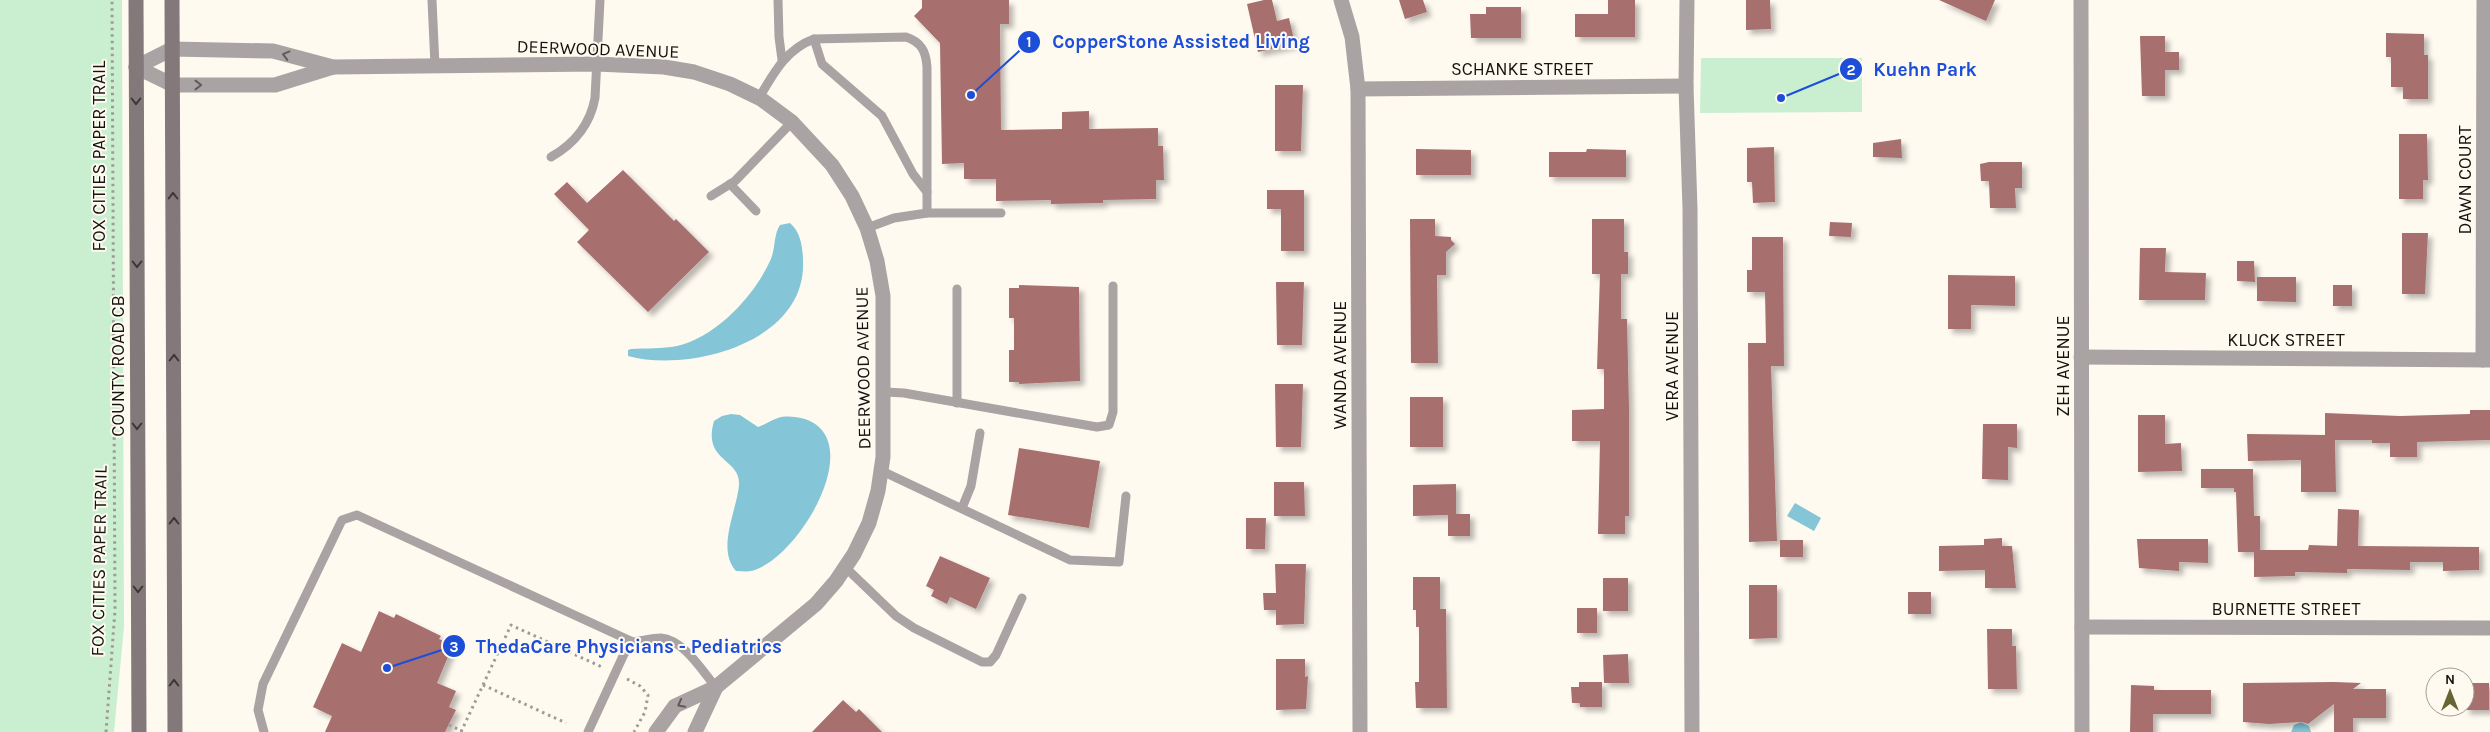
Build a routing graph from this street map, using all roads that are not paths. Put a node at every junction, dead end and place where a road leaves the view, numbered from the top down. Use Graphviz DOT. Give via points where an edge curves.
graph roads {
  1 [pos="136,0"];
  2 [pos="172,0"];
  3 [pos="432,0"];
  4 [pos="600,0"];
  5 [pos="778,0"];
  6 [pos="1341,0"];
  7 [pos="1687,0"];
  8 [pos="2081,0"];
  9 [pos="2484,0"];
  10 [pos="814,39"];
  11 [pos="172,49"];
  12 [pos="782,60"];
  13 [pos="596,64"];
  14 [pos="435,66"];
  15 [pos="136,67"];
  16 [pos="333,67"];
  17 [pos="173,85"];
  18 [pos="1686,86"];
  19 [pos="1358,89"];
  20 [pos="758,98"];
  21 [pos="792,122"];
  22 [pos="551,157"];
  23 [pos="730,184"];
  24 [pos="927,192"];
  25 [pos="711,196"];
  26 [pos="756,211"];
  27 [pos="927,213"];
  28 [pos="1001,213"];
  29 [pos="867,228"];
  30 [pos="1112,286"];
  31 [pos="957,289"];
  32 [pos="2082,357"];
  33 [pos="2487,360"];
  34 [pos="885,392"];
  35 [pos="957,403"];
  36 [pos="980,433"];
  37 [pos="882,471"];
  38 [pos="1126,496"];
  39 [pos="962,508"];
  40 [pos="845,567"];
  41 [pos="1022,598"];
  42 [pos="2082,628"];
  43 [pos="2490,628"];
  44 [pos="633,642"];
  45 [pos="716,687"];
  46 [pos="138,732"];
  47 [pos="175,732"];
  48 [pos="264,732"];
  49 [pos="588,732"];
  50 [pos="656,732"];
  51 [pos="695,732"];
  52 [pos="1360,732"];
  53 [pos="1692,732"];
  54 [pos="2082,732"];
  1 -- 15 [label="main road, COUNTY ROAD CB"];
  2 -- 11 [label="main road"];
  3 -- 14 [label="lane"];
  4 -- 13 [label="lane"];
  5 -- 12 [label="lane"];
  6 -- 19 [label="street, WANDA AVENUE" via="1352,37"];
  7 -- 18 [label="street, VERA AVENUE"];
  8 -- 32 [label="street, ZEH AVENUE"];
  9 -- 33 [label="street, DAWN COURT"];
  10 -- 12 [label="lane" via="797,47"];
  10 -- 24 [label="lane" via="822,64 882,116 913,174"];
  10 -- 24 [label="lane" via="906,37 916,40 923,48 927,67"];
  11 -- 15 [label="street, DEERWOOD AVENUE"];
  16 -- 11 [label="street, DEERWOOD AVENUE, one-way" via="273,51"];
  11 -- 17 [label="main road"];
  12 -- 20 [label="lane"];
  13 -- 14 [label="street, DEERWOOD AVENUE"];
  13 -- 20 [label="street, DEERWOOD AVENUE" via="664,67 694,72"];
  13 -- 22 [label="lane" via="595,98 587,125 564,150"];
  14 -- 16 [label="street, DEERWOOD AVENUE"];
  15 -- 17 [label="street, DEERWOOD AVENUE"];
  15 -- 46 [label="main road, COUNTY ROAD CB, one-way"];
  17 -- 16 [label="street, DEERWOOD AVENUE, one-way" via="275,85"];
  47 -- 17 [label="main road, one-way"];
  18 -- 19 [label="street, SCHANKE STREET"];
  18 -- 53 [label="street, VERA AVENUE" via="1690,209"];
  19 -- 52 [label="street, WANDA AVENUE"];
  20 -- 21 [label="street, DEERWOOD AVENUE"];
  21 -- 23 [label="lane"];
  21 -- 29 [label="street, DEERWOOD AVENUE" via="832,165"];
  23 -- 25 [label="lane"];
  23 -- 26 [label="lane"];
  24 -- 27 [label="lane"];
  27 -- 28 [label="lane"];
  27 -- 29 [label="lane" via="894,218"];
  29 -- 34 [label="street, DEERWOOD AVENUE" via="877,261 882,296"];
  30 -- 35 [label="lane" via="1114,412 1109,426 1098,427"];
  31 -- 35 [label="lane"];
  32 -- 33 [label="street, KLUCK STREET"];
  32 -- 42 [label="street, ZEH AVENUE"];
  34 -- 35 [label="lane"];
  34 -- 37 [label="street, DEERWOOD AVENUE"];
  36 -- 39 [label="lane" via="971,486"];
  37 -- 39 [label="lane"];
  37 -- 40 [label="street, DEERWOOD AVENUE" via="869,522"];
  38 -- 39 [label="lane" via="1119,562 1070,560"];
  40 -- 41 [label="lane" via="896,616 982,662 990,662 996,656"];
  40 -- 45 [label="street, DEERWOOD AVENUE" via="816,604"];
  42 -- 43 [label="street, BURNETTE STREET"];
  42 -- 54 [label="street, ZEH AVENUE"];
  44 -- 45 [label="lane" via="662,638 678,645"];
  44 -- 48 [label="lane" via="368,518 348,516 342,520 263,684 258,710"];
  44 -- 49 [label="lane" via="624,654"];
  45 -- 50 [label="street, DEERWOOD AVENUE, one-way" via="674,706"];
  45 -- 51 [label="street, DEERWOOD AVENUE"];
}
